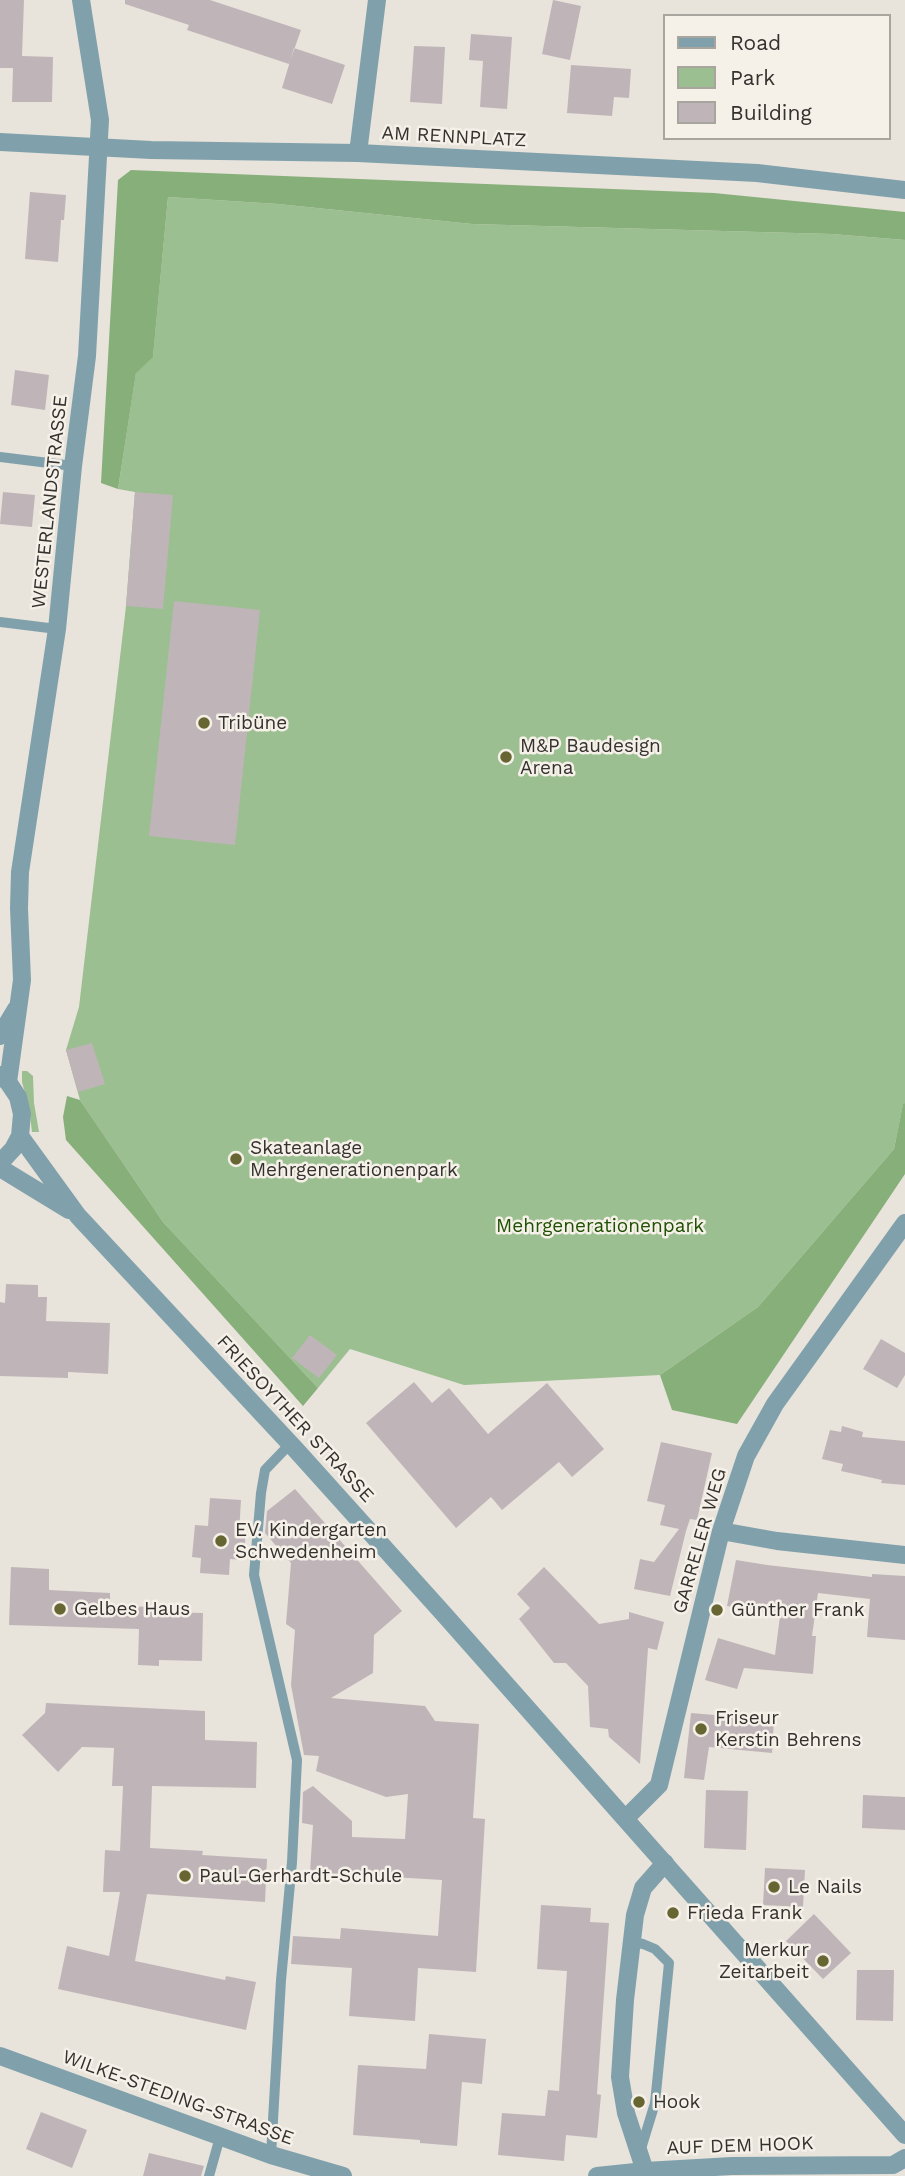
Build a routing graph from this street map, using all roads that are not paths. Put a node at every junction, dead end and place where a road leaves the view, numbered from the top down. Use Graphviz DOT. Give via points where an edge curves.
graph roads {
  1 [pos="81,0"];
  2 [pos="377,0"];
  3 [pos="0,142"];
  4 [pos="99,147"];
  5 [pos="358,153"];
  6 [pos="905,190"];
  7 [pos="0,457"];
  8 [pos="73,466"];
  9 [pos="0,622"];
  10 [pos="57,629"];
  11 [pos="18,1006"];
  12 [pos="0,1036"];
  13 [pos="4,1079"];
  14 [pos="20,1136"];
  15 [pos="0,1163"];
  16 [pos="0,1168"];
  17 [pos="78,1216"];
  18 [pos="905,1223"];
  19 [pos="290,1444"];
  20 [pos="721,1531"];
  21 [pos="905,1555"];
  22 [pos="625,1818"];
  23 [pos="665,1863"];
  24 [pos="632,1942"];
  25 [pos="0,2056"];
  26 [pos="905,2136"];
  27 [pos="220,2137"];
  28 [pos="271,2155"];
  29 [pos="905,2158"];
  30 [pos="642,2163"];
  31 [pos="209,2176"];
  32 [pos="343,2176"];
  33 [pos="597,2176"];
  1 -- 4 [label="street, WESTERLANDSTRASSE" via="100,120"];
  2 -- 5 [label="street"];
  3 -- 4 [label="street, AM RENNPLATZ"];
  4 -- 5 [label="street, AM RENNPLATZ"];
  4 -- 8 [label="street, WESTERLANDSTRASSE" via="87,356"];
  5 -- 6 [label="street, AM RENNPLATZ" via="757,173"];
  7 -- 8 [label="lane"];
  8 -- 10 [label="street, WESTERLANDSTRASSE"];
  9 -- 10 [label="lane"];
  10 -- 11 [label="street, WESTERLANDSTRASSE" via="20,872 22,980"];
  11 -- 12 [label="street, WESTERLANDSTRASSE"];
  11 -- 13 [label="street, WESTERLANDSTRASSE" via="14,1054"];
  13 -- 14 [label="street" via="18,1097"];
  14 -- 15 [label="street"];
  14 -- 17 [label="street, FRIESOYTHER STRASSE"];
  16 -- 17 [label="street, FRIESOYTHER STRASSE"];
  17 -- 19 [label="street, FRIESOYTHER STRASSE"];
  18 -- 20 [label="street, GARRELER WEG" via="775,1405 746,1456"];
  19 -- 22 [label="street, FRIESOYTHER STRASSE"];
  19 -- 28 [label="lane" via="265,1470 254,1576 297,1760"];
  20 -- 21 [label="street"];
  20 -- 22 [label="street, GARRELER WEG" via="659,1785"];
  22 -- 23 [label="street, FRIESOYTHER STRASSE"];
  23 -- 24 [label="street, AUF DEM HOOK" via="643,1888"];
  23 -- 26 [label="street"];
  24 -- 30 [label="street, AUF DEM HOOK" via="620,2077"];
  24 -- 30 [label="lane" via="655,1949 668,1963 654,2103"];
  25 -- 27 [label="street, WILKE-STEDING-STRASSE"];
  27 -- 28 [label="street, WILKE-STEDING-STRASSE"];
  27 -- 31 [label="lane"];
  28 -- 32 [label="street, WILKE-STEDING-STRASSE"];
  29 -- 30 [label="street, AUF DEM HOOK" via="893,2165"];
  30 -- 33 [label="street"];
}
